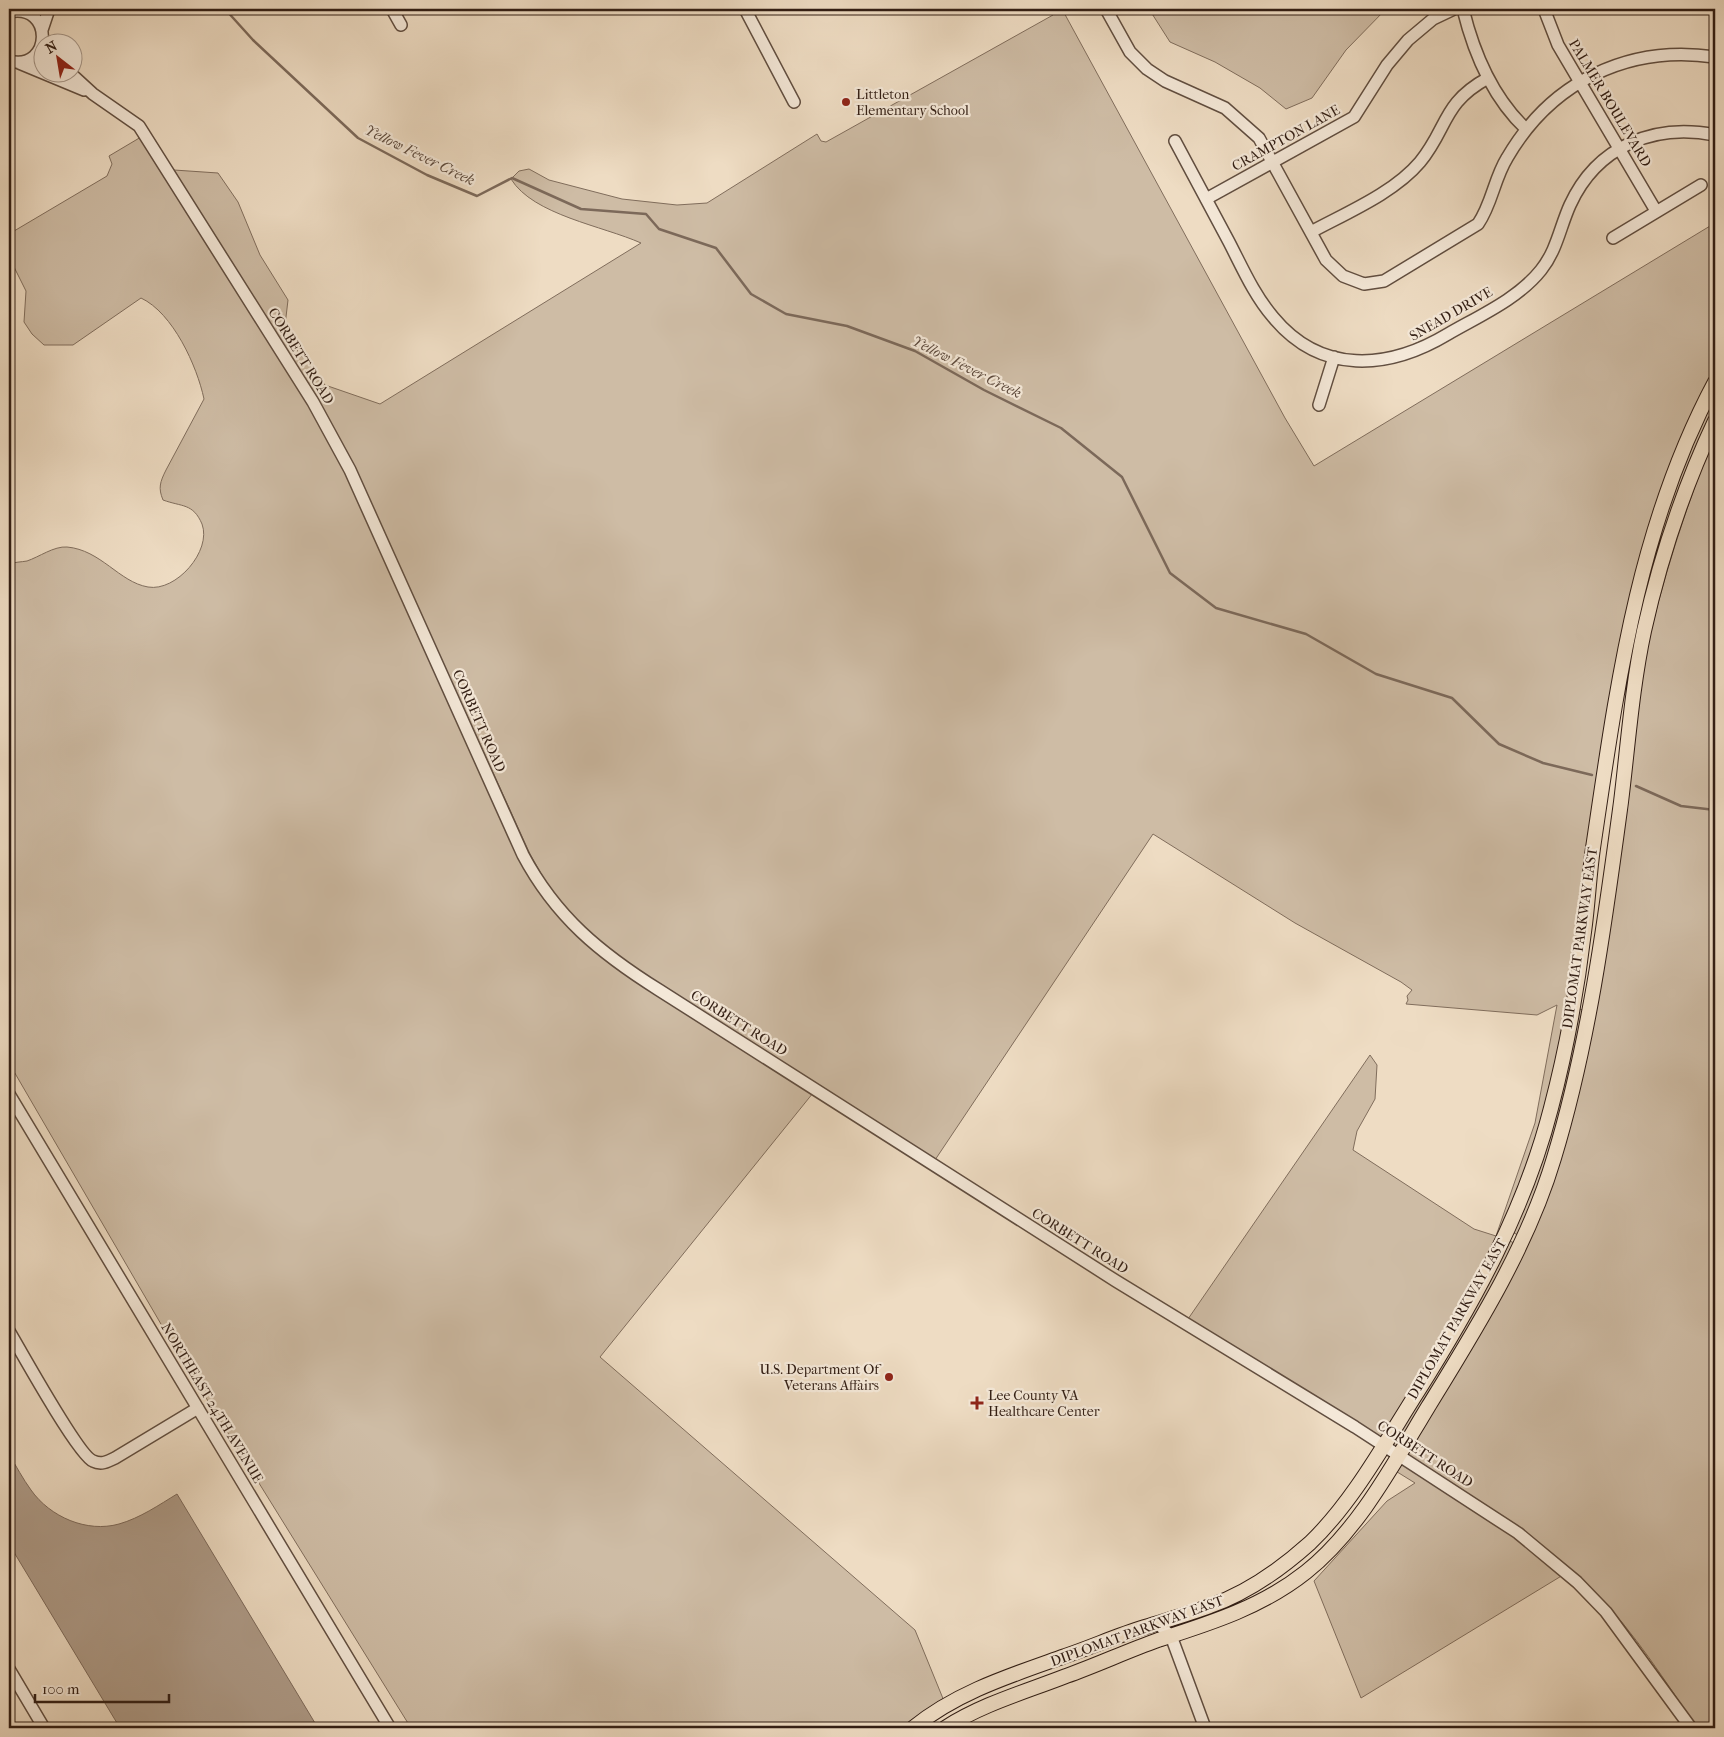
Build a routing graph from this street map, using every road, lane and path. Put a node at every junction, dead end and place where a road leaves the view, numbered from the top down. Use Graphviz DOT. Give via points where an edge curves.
graph roads {
  1 [pos="49,9"];
  2 [pos="392,9"];
  3 [pos="745,9"];
  4 [pos="1106,9"];
  5 [pos="1454,9"];
  6 [pos="1462,9"];
  7 [pos="1545,9"];
  8 [pos="14,11"];
  9 [pos="401,25"];
  10 [pos="42,32"];
  11 [pos="45,32"];
  12 [pos="32,57"];
  13 [pos="1715,57"];
  14 [pos="12,62"];
  15 [pos="1488,78"];
  16 [pos="80,82"];
  17 [pos="1579,82"];
  18 [pos="93,94"];
  19 [pos="794,102"];
  20 [pos="1526,130"];
  21 [pos="1715,135"];
  22 [pos="1175,141"];
  23 [pos="1619,148"];
  24 [pos="1274,162"];
  25 [pos="1702,185"];
  26 [pos="1206,199"];
  27 [pos="1656,211"];
  28 [pos="1311,232"];
  29 [pos="1613,238"];
  30 [pos="1334,357"];
  31 [pos="1715,382"];
  32 [pos="1319,405"];
  33 [pos="1715,420"];
  34 [pos="1635,597"];
  35 [pos="1652,601"];
  36 [pos="1574,997"];
  37 [pos="1590,999"];
  38 [pos="9,1094"];
  39 [pos="1506,1234"];
  40 [pos="1521,1241"];
  41 [pos="9,1331"];
  42 [pos="198,1408"];
  43 [pos="1382,1445"];
  44 [pos="1398,1456"];
  45 [pos="1177,1616"];
  46 [pos="1157,1623"];
  47 [pos="1171,1636"];
  48 [pos="9,1669"];
  49 [pos="44,1728"];
  50 [pos="390,1728"];
  51 [pos="913,1728"];
  52 [pos="945,1728"];
  53 [pos="1205,1728"];
  54 [pos="1691,1728"];
  1 -- 11 [label="street"];
  2 -- 9 [label="street"];
  3 -- 19 [label="street"];
  4 -- 24 [label="street" via="1127,47 1146,69 1234,114 1259,138"];
  5 -- 24 [label="street, CRAMPTON LANE" via="1425,25 1400,49 1354,118"];
  6 -- 15 [label="street"];
  7 -- 17 [label="street, PALMER BOULEVARD" via="1558,45"];
  8 -- 10 [label="street" via="33,16"];
  12 -- 14 [label="street" via="28,61"];
  13 -- 17 [label="street" via="1683,53 1648,56 1621,63"];
  14 -- 18 [label="street"];
  15 -- 20 [label="street" via="1504,107"];
  15 -- 28 [label="street" via="1456,100 1425,154 1407,176"];
  16 -- 18 [label="street, CORBETT ROAD"];
  17 -- 20 [label="street" via="1545,109"];
  17 -- 23 [label="street, PALMER BOULEVARD"];
  18 -- 43 [label="street, CORBETT ROAD" via="139,126 313,402 350,470 523,855 542,887 569,921 644,981 1116,1281"];
  20 -- 28 [label="street" via="1502,165 1478,224 1389,279 1364,284 1343,276 1326,260"];
  21 -- 23 [label="street, SNEAD DRIVE" via="1681,131 1661,133"];
  22 -- 26 [label="street, SNEAD DRIVE"];
  23 -- 27 [label="street, PALMER BOULEVARD"];
  23 -- 30 [label="street, SNEAD DRIVE" via="1604,158 1584,182 1571,203 1558,242 1548,260 1534,279 1516,293 1427,347 1406,356 1384,361"];
  24 -- 26 [label="street, CRAMPTON LANE"];
  24 -- 28 [label="street"];
  25 -- 27 [label="street"];
  26 -- 30 [label="street, SNEAD DRIVE" via="1272,316 1304,344"];
  27 -- 29 [label="street"];
  30 -- 32 [label="street"];
  31 -- 34 [label="main road, DIPLOMAT PARKWAY EAST" via="1684,444"];
  33 -- 35 [label="main road, DIPLOMAT PARKWAY EAST" via="1689,483"];
  34 -- 35 [label="main road"];
  34 -- 36 [label="main road, DIPLOMAT PARKWAY EAST" via="1617,693"];
  35 -- 37 [label="main road, DIPLOMAT PARKWAY EAST" via="1639,660"];
  36 -- 37 [label="main road"];
  36 -- 39 [label="main road, DIPLOMAT PARKWAY EAST" via="1541,1144"];
  37 -- 40 [label="main road, DIPLOMAT PARKWAY EAST" via="1573,1087 1554,1160"];
  38 -- 42 [label="street, NORTHEAST 24TH AVENUE"];
  39 -- 40 [label="main road"];
  39 -- 43 [label="main road, DIPLOMAT PARKWAY EAST" via="1442,1352"];
  40 -- 44 [label="main road, DIPLOMAT PARKWAY EAST" via="1454,1365"];
  41 -- 42 [label="street" via="73,1438 91,1461 102,1464"];
  42 -- 50 [label="street, NORTHEAST 24TH AVENUE"];
  43 -- 44 [label="street, CORBETT ROAD"];
  43 -- 45 [label="main road, DIPLOMAT PARKWAY EAST" via="1343,1506 1297,1554 1242,1592"];
  44 -- 47 [label="main road, DIPLOMAT PARKWAY EAST" via="1344,1535 1304,1574 1246,1610"];
  44 -- 54 [label="street, CORBETT ROAD" via="1518,1533 1577,1582 1629,1641"];
  45 -- 46 [label="main road, DIPLOMAT PARKWAY EAST"];
  45 -- 47 [label="street"];
  46 -- 47 [label="street"];
  46 -- 51 [label="main road, DIPLOMAT PARKWAY EAST" via="980,1688"];
  47 -- 52 [label="main road, DIPLOMAT PARKWAY EAST" via="982,1708"];
  47 -- 53 [label="street"];
  48 -- 49 [label="street"];
}
